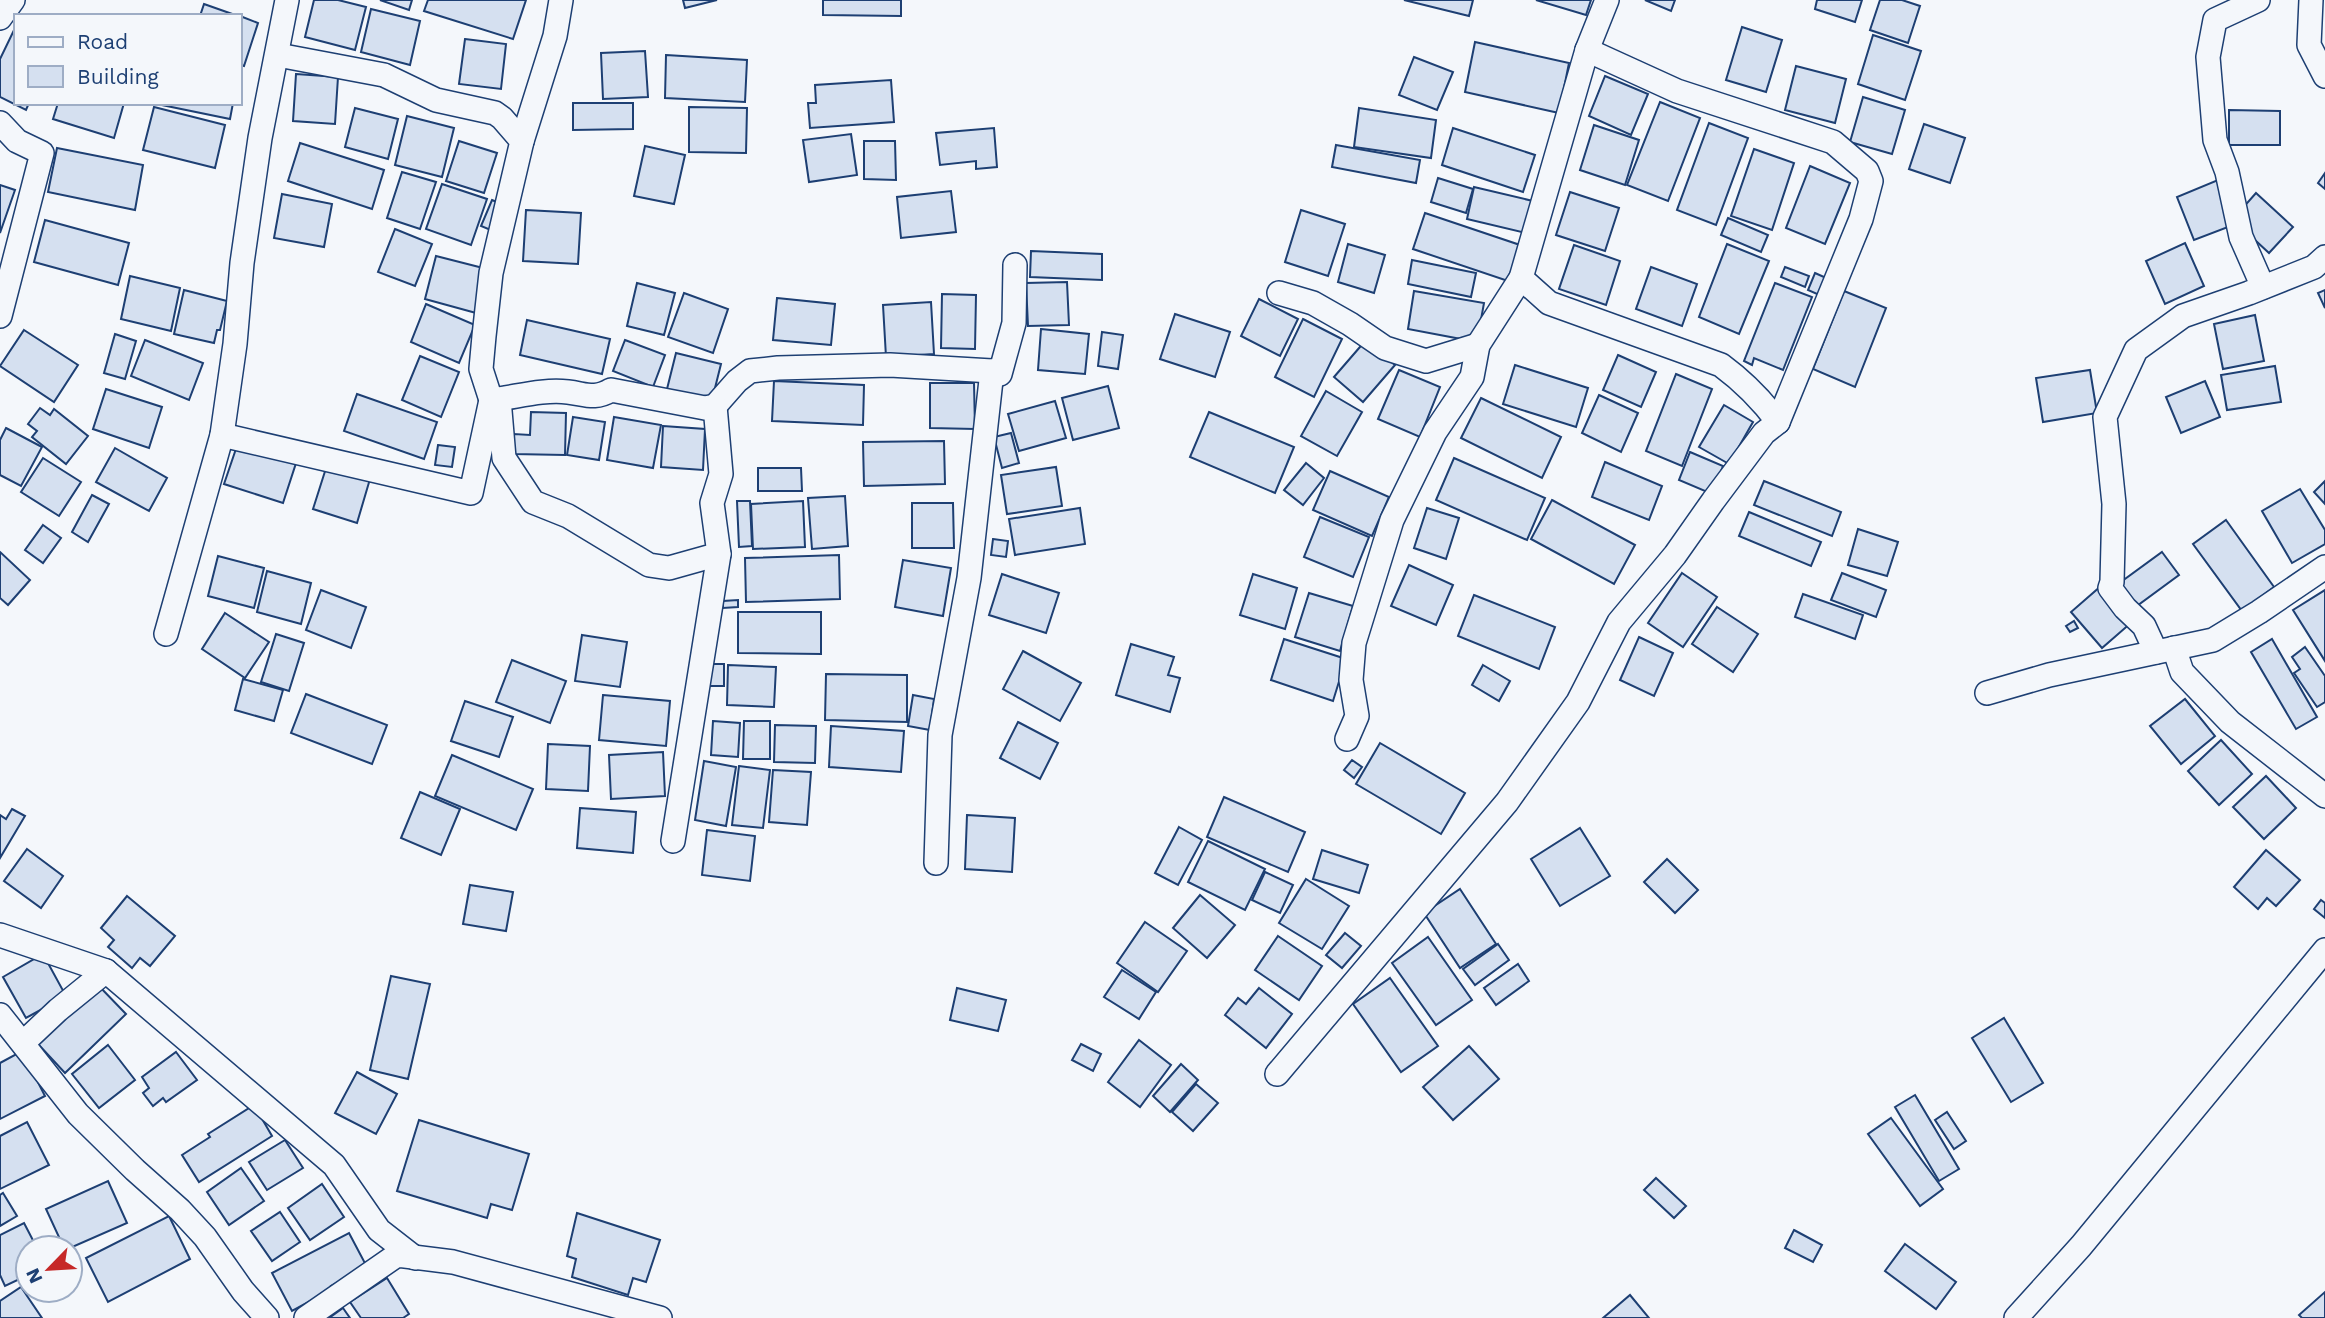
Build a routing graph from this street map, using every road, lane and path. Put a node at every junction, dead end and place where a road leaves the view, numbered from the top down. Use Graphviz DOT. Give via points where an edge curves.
graph roads {
  1 [pos="13,0"];
  2 [pos="287,0"];
  3 [pos="561,0"];
  4 [pos="1607,0"];
  5 [pos="2258,0"];
  6 [pos="2311,0"];
  7 [pos="0,18"];
  8 [pos="1587,50"];
  9 [pos="278,55"];
  10 [pos="2325,76"];
  11 [pos="0,123"];
  12 [pos="522,141"];
  13 [pos="2325,257"];
  14 [pos="1016,265"];
  15 [pos="1521,278"];
  16 [pos="2263,287"];
  17 [pos="1279,293"];
  18 [pos="0,316"];
  19 [pos="1478,345"];
  20 [pos="1426,360"];
  21 [pos="992,371"];
  22 [pos="1472,377"];
  23 [pos="495,399"];
  24 [pos="715,406"];
  25 [pos="1778,422"];
  26 [pos="222,435"];
  27 [pos="719,554"];
  28 [pos="2325,567"];
  29 [pos="166,634"];
  30 [pos="2165,650"];
  31 [pos="1987,693"];
  32 [pos="1347,739"];
  33 [pos="2325,796"];
  34 [pos="673,841"];
  35 [pos="936,863"];
  36 [pos="0,935"];
  37 [pos="2325,950"];
  38 [pos="106,971"];
  39 [pos="0,1015"];
  40 [pos="23,1043"];
  41 [pos="1277,1074"];
  42 [pos="415,1258"];
  43 [pos="609,1312"];
  44 [pos="267,1318"];
  45 [pos="306,1318"];
  46 [pos="660,1318"];
  47 [pos="2015,1318"];
  1 -- 7 [label="street"];
  2 -- 9 [label="street"];
  3 -- 12 [label="street" via="555,36"];
  4 -- 8 [label="street"];
  5 -- 16 [label="street" via="2215,20 2208,57 2215,140 2241,237"];
  6 -- 10 [label="street" via="2309,45"];
  8 -- 15 [label="street"];
  8 -- 25 [label="street" via="1677,91 1833,142 1867,171 1871,181 1861,219"];
  9 -- 12 [label="street" via="384,75 436,100 495,113"];
  9 -- 26 [label="street" via="260,138"];
  11 -- 18 [label="street" via="17,141 42,153"];
  12 -- 23 [label="street" via="491,273 485,323 481,369"];
  13 -- 16 [label="street" via="2314,267"];
  14 -- 21 [label="street" via="1014,323 1000,374"];
  15 -- 19 [label="street"];
  15 -- 25 [label="street" via="1549,303 1721,365 1760,397"];
  16 -- 30 [label="street" via="2183,316 2136,350 2105,417 2114,504 2109,588"];
  17 -- 20 [label="street" via="1313,303 1385,348"];
  19 -- 20 [label="street"];
  19 -- 22 [label="street"];
  20 -- 22 [label="street"];
  21 -- 24 [label="street" via="890,365 750,371"];
  21 -- 35 [label="street" via="969,578 940,735"];
  22 -- 32 [label="street" via="1435,432 1392,520 1354,643 1351,680 1357,716"];
  23 -- 24 [label="street" via="566,391 599,397 611,390"];
  23 -- 26 [label="street" via="471,493"];
  23 -- 27 [label="street" via="504,458 533,502 568,516 649,565 668,568"];
  24 -- 27 [label="street" via="721,474 712,503"];
  25 -- 41 [label="street" via="1764,433 1619,622 1578,702 1507,802"];
  26 -- 29 [label="street"];
  27 -- 34 [label="street"];
  28 -- 30 [label="street" via="2213,640"];
  30 -- 31 [label="street"];
  30 -- 33 [label="street" via="2230,722"];
  36 -- 38 [label="street"];
  37 -- 47 [label="street" via="2081,1246"];
  38 -- 40 [label="street"];
  38 -- 42 [label="street" via="334,1165 379,1230"];
  39 -- 40 [label="street"];
  40 -- 44 [label="street" via="78,1114 205,1237"];
  42 -- 43 [label="street" via="453,1262"];
  42 -- 45 [label="street" via="397,1255"];
  43 -- 46 [label="street"];
}
